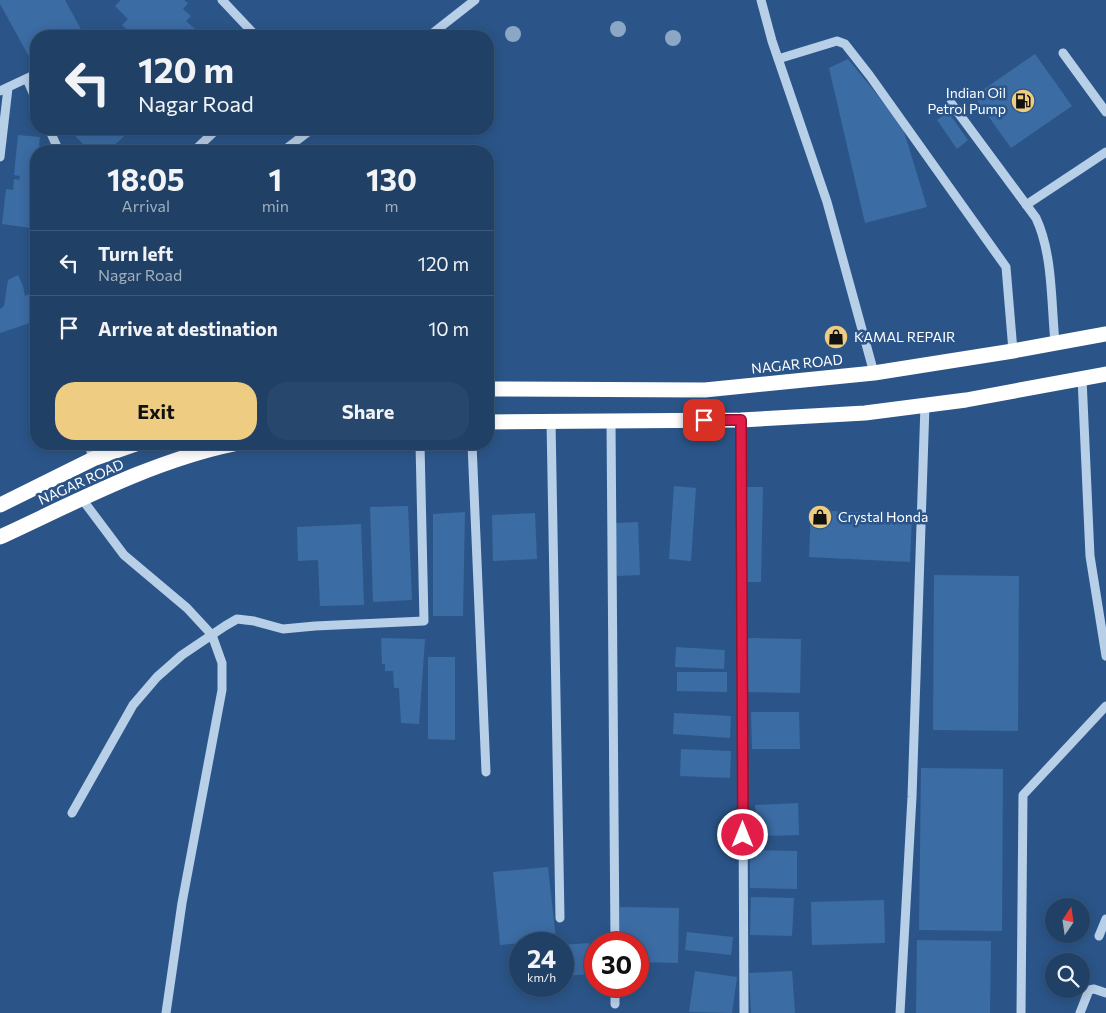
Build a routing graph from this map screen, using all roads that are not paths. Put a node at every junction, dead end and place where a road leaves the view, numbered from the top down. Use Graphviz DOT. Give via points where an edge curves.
graph roads {
  1 [pos="222,0"];
  2 [pos="474,0"];
  3 [pos="760,0"];
  4 [pos="250,30"];
  5 [pos="436,30"];
  6 [pos="1063,53"];
  7 [pos="778,59"];
  8 [pos="30,77"];
  9 [pos="27,79"];
  10 [pos="30,86"];
  11 [pos="4,90"];
  12 [pos="951,103"];
  13 [pos="1106,112"];
  14 [pos="211,135"];
  15 [pos="304,135"];
  16 [pos="201,145"];
  17 [pos="291,145"];
  18 [pos="1106,152"];
  19 [pos="0,157"];
  20 [pos="1026,205"];
  21 [pos="1106,334"];
  22 [pos="1055,342"];
  23 [pos="1013,351"];
  24 [pos="874,373"];
  25 [pos="1106,374"];
  26 [pos="1082,378"];
  27 [pos="494,389"];
  28 [pos="924,405"];
  29 [pos="741,420"];
  30 [pos="551,421"];
  31 [pos="612,421"];
  32 [pos="494,422"];
  33 [pos="91,450"];
  34 [pos="119,450"];
  35 [pos="205,450"];
  36 [pos="420,450"];
  37 [pos="472,450"];
  38 [pos="93,459"];
  39 [pos="82,499"];
  40 [pos="0,505"];
  41 [pos="0,537"];
  42 [pos="212,635"];
  43 [pos="1106,656"];
  44 [pos="1106,706"];
  45 [pos="486,772"];
  46 [pos="72,813"];
  47 [pos="560,918"];
  48 [pos="1106,919"];
  49 [pos="615,932"];
  50 [pos="1099,936"];
  51 [pos="1106,993"];
  52 [pos="616,997"];
  53 [pos="616,1004"];
  54 [pos="166,1013"];
  55 [pos="744,1013"];
  56 [pos="900,1013"];
  57 [pos="1021,1013"];
  58 [pos="1080,1013"];
  1 -- 4 [label="street"];
  2 -- 5 [label="street"];
  3 -- 7 [label="street"];
  6 -- 13 [label="street"];
  7 -- 23 [label="street" via="837,40 846,44 1006,267"];
  7 -- 24 [label="street" via="828,202"];
  8 -- 9 [label="street"];
  9 -- 10 [label="street"];
  9 -- 11 [label="street"];
  11 -- 19 [label="street"];
  12 -- 20 [label="street"];
  14 -- 16 [label="street"];
  15 -- 17 [label="street"];
  18 -- 20 [label="street"];
  20 -- 22 [label="street" via="1043,234"];
  21 -- 22 [label="highway, NAGAR ROAD"];
  22 -- 23 [label="highway, NAGAR ROAD"];
  23 -- 24 [label="highway, NAGAR ROAD"];
  24 -- 27 [label="highway, NAGAR ROAD" via="705,390"];
  25 -- 26 [label="highway"];
  26 -- 28 [label="highway"];
  26 -- 43 [label="street" via="1090,556"];
  28 -- 29 [label="highway" via="865,413"];
  28 -- 56 [label="street" via="912,797"];
  29 -- 31 [label="highway"];
  29 -- 55 [label="street"];
  30 -- 31 [label="highway"];
  30 -- 32 [label="highway"];
  30 -- 47 [label="street"];
  31 -- 49 [label="street"];
  33 -- 38 [label="street"];
  34 -- 38 [label="highway, NAGAR ROAD"];
  35 -- 39 [label="highway, NAGAR ROAD" via="120,481"];
  36 -- 42 [label="street" via="424,621 283,629 237,619"];
  37 -- 45 [label="street"];
  38 -- 40 [label="highway, NAGAR ROAD"];
  39 -- 41 [label="highway, NAGAR ROAD"];
  39 -- 42 [label="street" via="124,555 187,608"];
  42 -- 46 [label="street" via="157,677 133,705"];
  42 -- 54 [label="street" via="222,663 222,690 182,902"];
  44 -- 57 [label="street" via="1023,795"];
  48 -- 50 [label="street"];
  51 -- 58 [label="street" via="1089,990"];
  52 -- 53 [label="street"];
}
